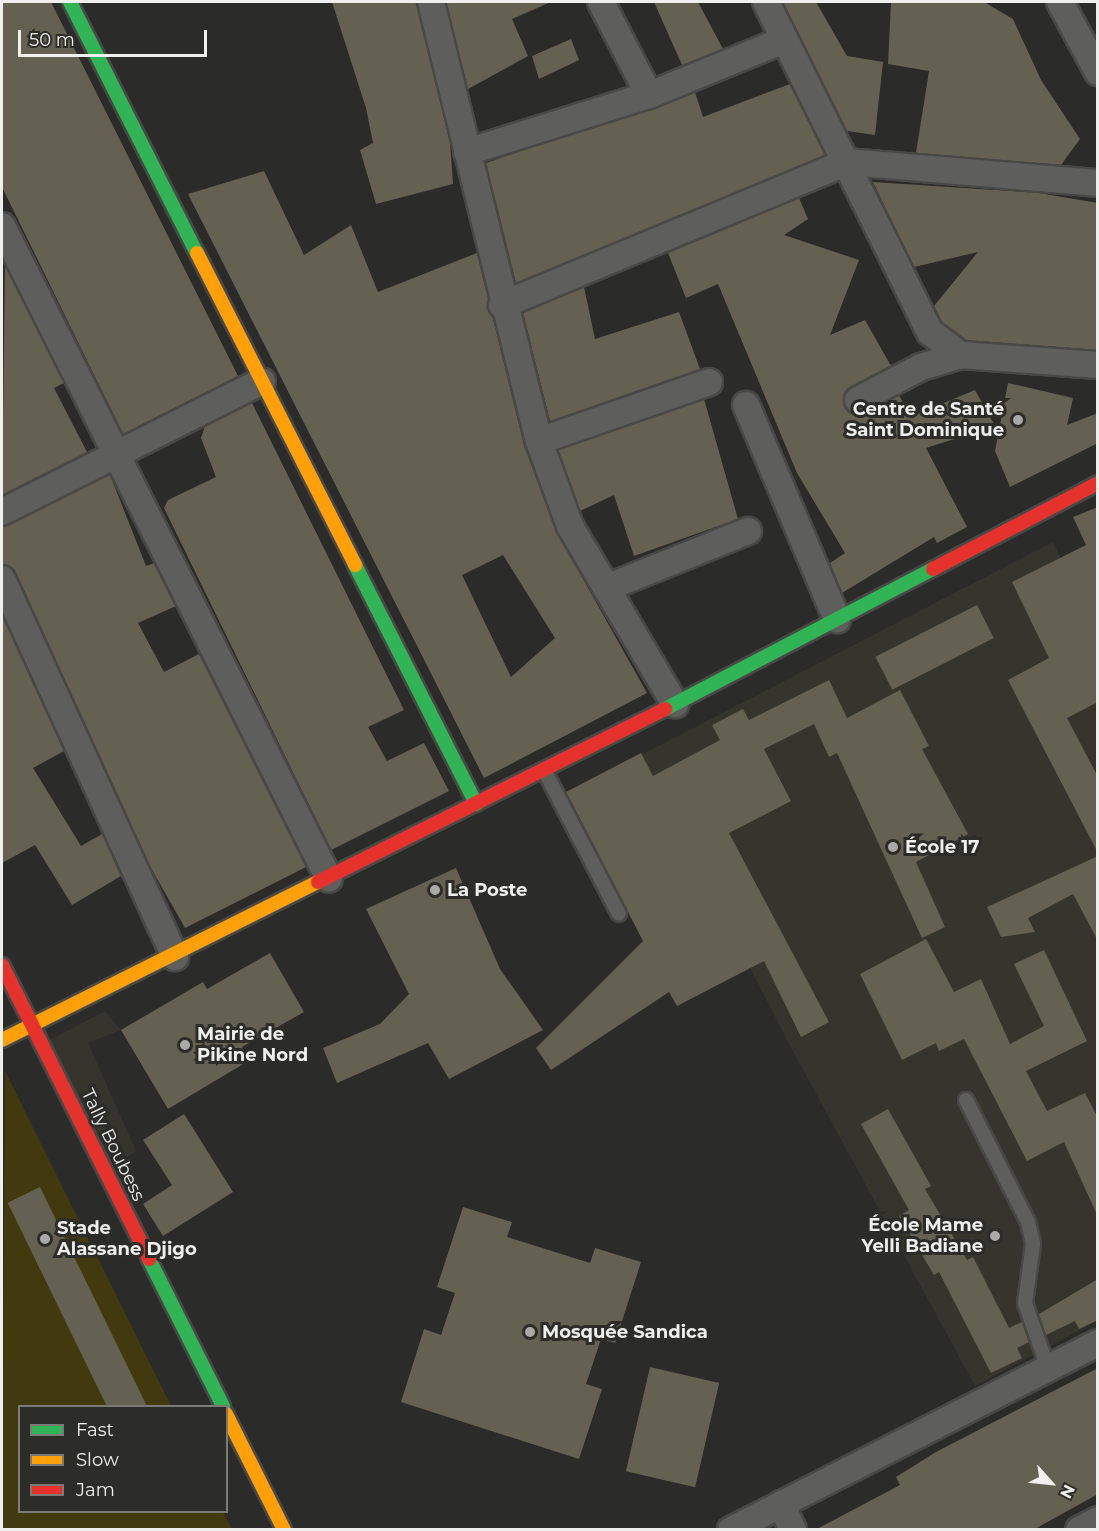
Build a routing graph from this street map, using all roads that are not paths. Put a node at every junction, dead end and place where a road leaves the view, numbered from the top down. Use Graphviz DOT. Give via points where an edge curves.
graph roads {
  1 [pos="70,2"];
  2 [pos="431,2"];
  3 [pos="601,2"];
  4 [pos="766,2"];
  5 [pos="1060,2"];
  6 [pos="784,40"];
  7 [pos="1098,72"];
  8 [pos="649,95"];
  9 [pos="466,152"];
  10 [pos="848,162"];
  11 [pos="1098,183"];
  12 [pos="2,226"];
  13 [pos="502,305"];
  14 [pos="961,355"];
  15 [pos="1098,365"];
  16 [pos="262,381"];
  17 [pos="709,382"];
  18 [pos="858,400"];
  19 [pos="746,405"];
  20 [pos="539,441"];
  21 [pos="116,454"];
  22 [pos="1098,483"];
  23 [pos="2,512"];
  24 [pos="748,531"];
  25 [pos="2,579"];
  26 [pos="606,588"];
  27 [pos="837,619"];
  28 [pos="675,704"];
  29 [pos="544,770"];
  30 [pos="476,804"];
  31 [pos="329,879"];
  32 [pos="619,914"];
  33 [pos="175,957"];
  34 [pos="2,965"];
  35 [pos="32,1023"];
  36 [pos="2,1040"];
  37 [pos="966,1100"];
  38 [pos="1098,1343"];
  39 [pos="1048,1368"];
  40 [pos="222,1405"];
  41 [pos="228,1418"];
  42 [pos="781,1504"];
  43 [pos="1098,1520"];
  44 [pos="284,1530"];
  45 [pos="730,1530"];
  46 [pos="793,1530"];
  47 [pos="1079,1530"];
  1 -- 16 [label="street"];
  2 -- 9 [label="street"];
  3 -- 8 [label="street"];
  4 -- 6 [label="street"];
  5 -- 7 [label="street"];
  6 -- 8 [label="street"];
  6 -- 10 [label="street"];
  8 -- 9 [label="street"];
  9 -- 13 [label="street"];
  10 -- 11 [label="street"];
  10 -- 13 [label="street"];
  10 -- 14 [label="street" via="930,332"];
  12 -- 21 [label="street"];
  13 -- 20 [label="street"];
  14 -- 15 [label="street"];
  14 -- 18 [label="street" via="921,367"];
  16 -- 21 [label="street"];
  16 -- 30 [label="street"];
  17 -- 20 [label="street"];
  19 -- 27 [label="street"];
  20 -- 26 [label="street" via="570,526"];
  21 -- 23 [label="street"];
  21 -- 31 [label="street"];
  22 -- 27 [label="street"];
  24 -- 26 [label="street"];
  25 -- 33 [label="street"];
  26 -- 28 [label="street"];
  27 -- 28 [label="street"];
  28 -- 29 [label="street"];
  29 -- 30 [label="street"];
  29 -- 32 [label="lane"];
  30 -- 31 [label="street"];
  31 -- 33 [label="street"];
  33 -- 35 [label="street"];
  34 -- 35 [label="street, Tally Boubess"];
  35 -- 36 [label="street"];
  35 -- 40 [label="street, Tally Boubess"];
  37 -- 39 [label="lane" via="1028,1222 1033,1244 1025,1303"];
  38 -- 39 [label="street"];
  39 -- 42 [label="street"];
  41 -- 44 [label="street"];
  42 -- 45 [label="street"];
  42 -- 46 [label="street"];
  43 -- 47 [label="street"];
}
